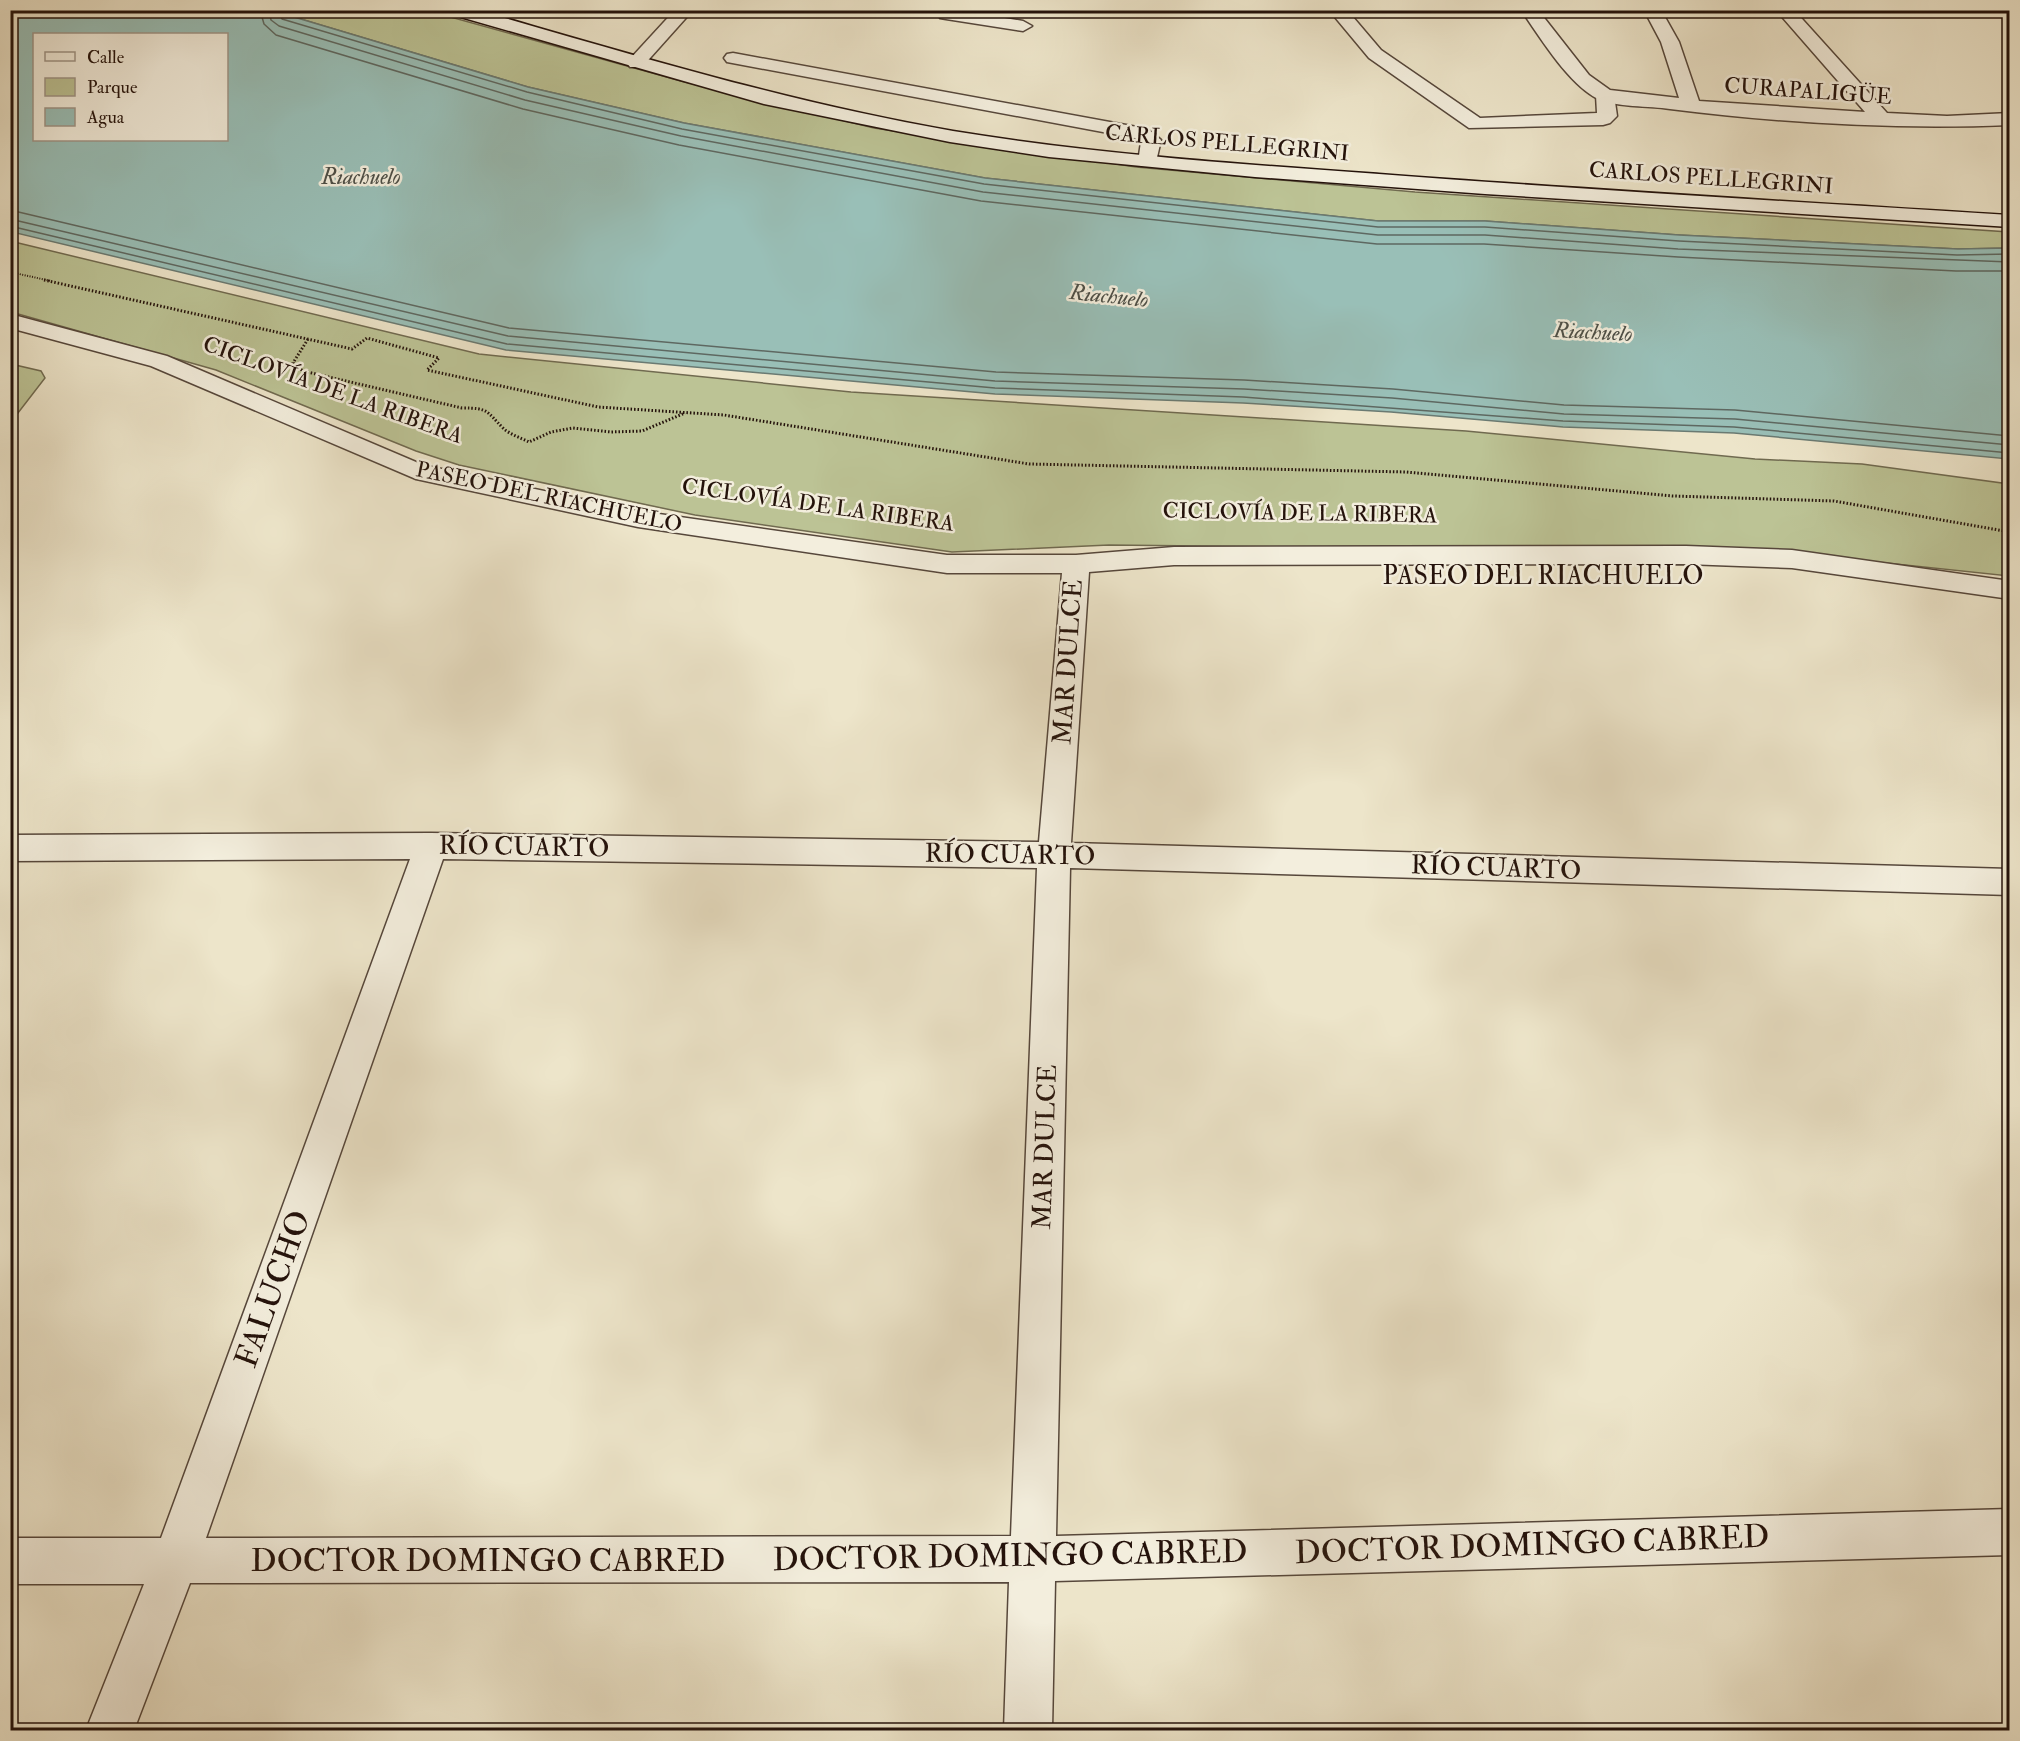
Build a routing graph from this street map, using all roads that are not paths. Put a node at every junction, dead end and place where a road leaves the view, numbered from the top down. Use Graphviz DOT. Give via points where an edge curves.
graph roads {
  1 [pos="456,10"];
  2 [pos="685,10"];
  3 [pos="945,10"];
  4 [pos="1337,10"];
  5 [pos="1529,10"];
  6 [pos="1652,10"];
  7 [pos="1784,10"];
  8 [pos="1023,26"];
  9 [pos="733,58"];
  10 [pos="636,63"];
  11 [pos="865,84"];
  12 [pos="1605,95"];
  13 [pos="1691,106"];
  14 [pos="835,113"];
  15 [pos="2010,119"];
  16 [pos="1883,120"];
  17 [pos="1148,162"];
  18 [pos="2010,221"];
  19 [pos="10,321"];
  20 [pos="1076,564"];
  21 [pos="2010,590"];
  22 [pos="2010,611"];
  23 [pos="431,846"];
  24 [pos="10,849"];
  25 [pos="1054,855"];
  26 [pos="2010,882"];
  27 [pos="2010,1532"];
  28 [pos="1032,1559"];
  29 [pos="10,1561"];
  30 [pos="175,1562"];
  31 [pos="110,1731"];
  32 [pos="1028,1731"];
  1 -- 10 [label="street, CARLOS PELLEGRINI"];
  2 -- 10 [label="street"];
  3 -- 8 [label="street" via="946,14"];
  4 -- 12 [label="street" via="1375,54 1476,124 1603,119 1607,116"];
  5 -- 12 [label="street" via="1582,79"];
  6 -- 13 [label="street" via="1670,42"];
  7 -- 16 [label="street"];
  9 -- 11 [label="street"];
  10 -- 14 [label="street, CARLOS PELLEGRINI"];
  11 -- 14 [label="street"];
  11 -- 17 [label="street" via="1141,133 1151,140"];
  12 -- 13 [label="street, CURAPALIGÜE"];
  13 -- 16 [label="street, CURAPALIGÜE"];
  14 -- 17 [label="street, CARLOS PELLEGRINI" via="951,136"];
  15 -- 16 [label="street, CURAPALIGÜE"];
  17 -- 18 [label="street, CARLOS PELLEGRINI" via="1473,188"];
  19 -- 20 [label="street, PASEO DEL RIACHUELO" via="159,361 416,471 638,519 947,564"];
  20 -- 21 [label="street, PASEO DEL RIACHUELO" via="1174,556 1686,555 1792,559"];
  20 -- 22 [label="street, PASEO DEL RIACHUELO" via="1173,577 1694,575 1797,580"];
  20 -- 25 [label="street, MAR DULCE"];
  23 -- 24 [label="street, RÍO CUARTO"];
  23 -- 25 [label="street, RÍO CUARTO"];
  23 -- 30 [label="street, FALUCHO"];
  25 -- 26 [label="street, RÍO CUARTO"];
  25 -- 28 [label="street, MAR DULCE"];
  27 -- 28 [label="street, DOCTOR DOMINGO CABRED"];
  28 -- 30 [label="street, DOCTOR DOMINGO CABRED"];
  28 -- 32 [label="street, MAR DULCE"];
  29 -- 30 [label="street, DOCTOR DOMINGO CABRED"];
  30 -- 31 [label="street, FALUCHO"];
}
